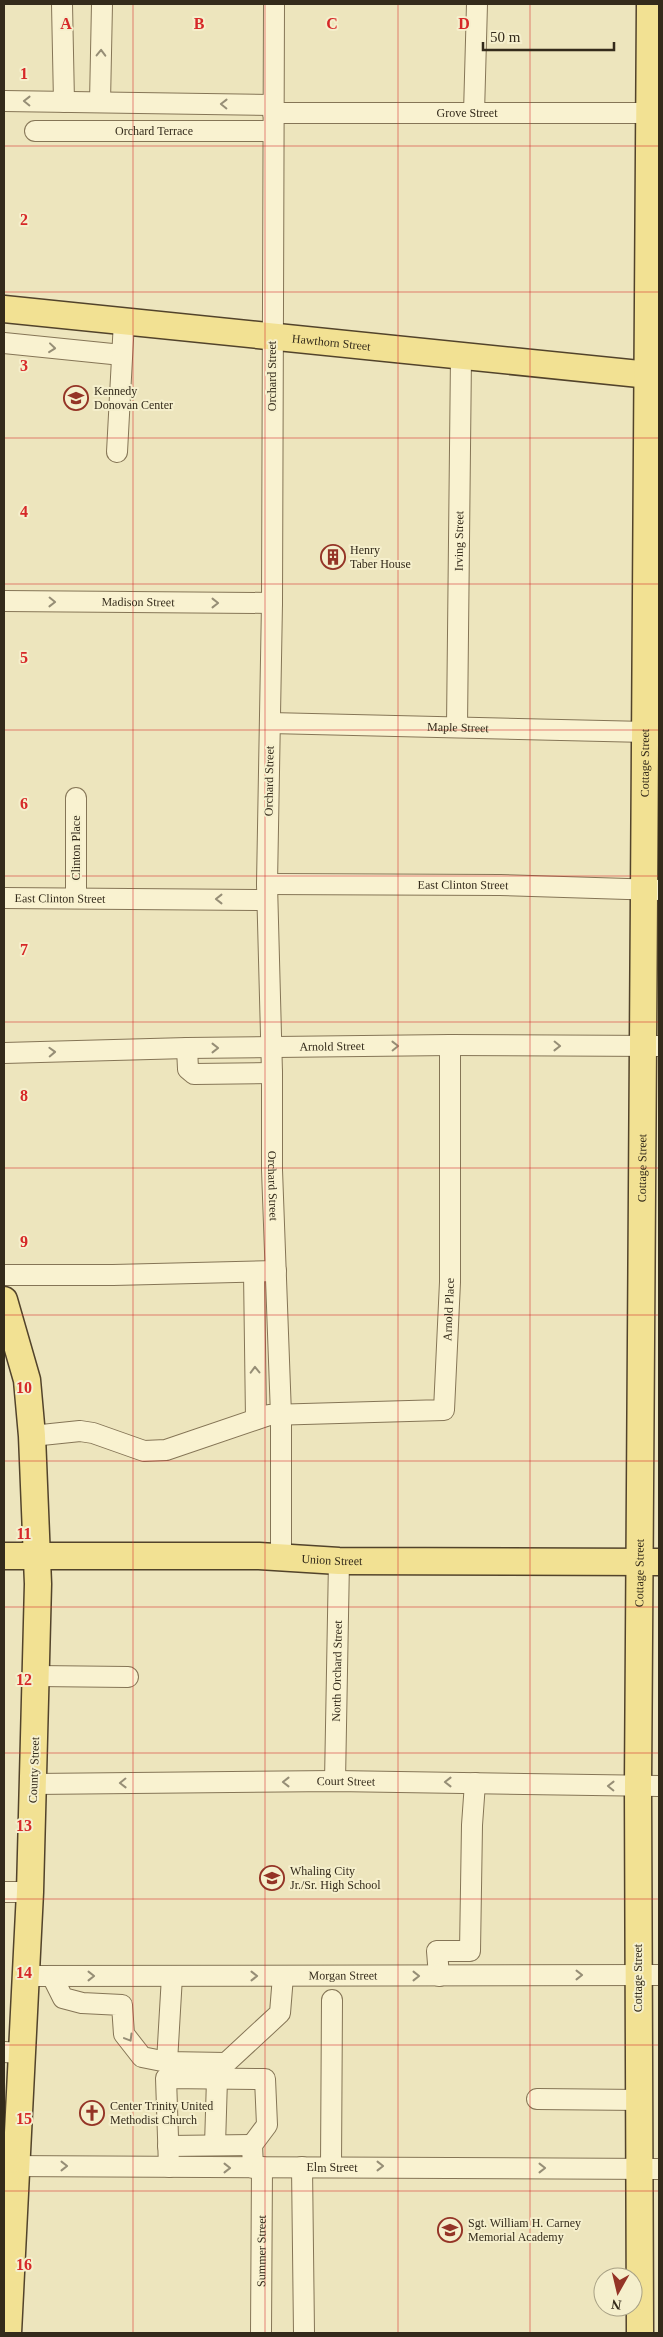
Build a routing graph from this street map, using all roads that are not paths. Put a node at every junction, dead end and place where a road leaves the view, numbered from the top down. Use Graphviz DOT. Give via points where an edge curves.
graph roads {
  1 [pos="62,4"];
  2 [pos="102,4"];
  3 [pos="274,4"];
  4 [pos="477,4"];
  5 [pos="650,4"];
  6 [pos="4,101"];
  7 [pos="64,102"];
  8 [pos="100,102"];
  9 [pos="474,112"];
  10 [pos="655,112"];
  11 [pos="273,116"];
  12 [pos="35,131"];
  13 [pos="4,309"];
  14 [pos="124,321"];
  15 [pos="272,336"];
  16 [pos="4,343"];
  17 [pos="122,355"];
  18 [pos="461,356"];
  19 [pos="654,375"];
  20 [pos="118,452"];
  21 [pos="4,601"];
  22 [pos="272,603"];
  23 [pos="650,721"];
  24 [pos="270,723"];
  25 [pos="457,726"];
  26 [pos="76,798"];
  27 [pos="652,889"];
  28 [pos="267,892"];
  29 [pos="4,898"];
  30 [pos="76,898"];
  31 [pos="450,1045"];
  32 [pos="651,1046"];
  33 [pos="270,1047"];
  34 [pos="187,1048"];
  35 [pos="4,1053"];
  36 [pos="272,1073"];
  37 [pos="276,1271"];
  38 [pos="254,1272"];
  39 [pos="4,1275"];
  40 [pos="4,1300"];
  41 [pos="12,1354"];
  42 [pos="281,1415"];
  43 [pos="256,1419"];
  44 [pos="32,1436"];
  45 [pos="4,1556"];
  46 [pos="37,1556"];
  47 [pos="281,1558"];
  48 [pos="339,1561"];
  49 [pos="650,1562"];
  50 [pos="37,1676"];
  51 [pos="128,1677"];
  52 [pos="335,1781"];
  53 [pos="476,1783"];
  54 [pos="34,1784"];
  55 [pos="649,1786"];
  56 [pos="4,1892"];
  57 [pos="30,1892"];
  58 [pos="25,1976"];
  59 [pos="52,1976"];
  60 [pos="123,1976"];
  61 [pos="172,1976"];
  62 [pos="283,1976"];
  63 [pos="439,1976"];
  64 [pos="649,1976"];
  65 [pos="332,2000"];
  66 [pos="122,2005"];
  67 [pos="12,2053"];
  68 [pos="167,2062"];
  69 [pos="217,2079"];
  70 [pos="536,2099"];
  71 [pos="639,2100"];
  72 [pos="215,2145"];
  73 [pos="252,2145"];
  74 [pos="168,2146"];
  75 [pos="10,2166"];
  76 [pos="331,2166"];
  77 [pos="169,2167"];
  78 [pos="302,2167"];
  79 [pos="257,2168"];
  80 [pos="649,2169"];
  81 [pos="9,2206"];
  82 [pos="7,2296"];
  83 [pos="8,2333"];
  84 [pos="261,2333"];
  85 [pos="304,2333"];
  86 [pos="640,2333"];
  1 -- 7 [label="street"];
  8 -- 2 [label="street, one-way"];
  3 -- 11 [label="street, Orchard Street"];
  4 -- 9 [label="street"];
  5 -- 10 [label="main road, Cottage Street"];
  7 -- 6 [label="street, one-way"];
  7 -- 8 [label="street"];
  11 -- 8 [label="street, one-way"];
  9 -- 10 [label="street, Grove Street"];
  9 -- 11 [label="street, Grove Street"];
  10 -- 19 [label="main road, Cottage Street"];
  11 -- 12 [label="street, Orchard Terrace"];
  11 -- 15 [label="street, Orchard Street"];
  13 -- 14 [label="main road, Hawthorn Street"];
  14 -- 15 [label="main road, Hawthorn Street"];
  14 -- 17 [label="street"];
  15 -- 18 [label="main road, Hawthorn Street"];
  15 -- 22 [label="street, Orchard Street"];
  16 -- 17 [label="street, one-way"];
  17 -- 20 [label="street"];
  18 -- 19 [label="main road, Hawthorn Street"];
  18 -- 25 [label="street, Irving Street"];
  19 -- 23 [label="main road, Cottage Street"];
  21 -- 22 [label="street, Madison Street, one-way"];
  22 -- 24 [label="street, Orchard Street"];
  23 -- 25 [label="street, Maple Street"];
  23 -- 27 [label="main road, Cottage Street"];
  24 -- 25 [label="street, Maple Street"];
  24 -- 28 [label="street, Orchard Street"];
  26 -- 30 [label="street, Clinton Place"];
  27 -- 28 [label="street, East Clinton Street" via="500,885"];
  27 -- 32 [label="main road, Cottage Street"];
  28 -- 30 [label="street, East Clinton Street, one-way"];
  28 -- 33 [label="street, Orchard Street"];
  29 -- 30 [label="street, East Clinton Street"];
  31 -- 32 [label="street, Arnold Street, one-way"];
  33 -- 31 [label="street, Arnold Street, one-way"];
  31 -- 42 [label="street, Arnold Place" via="450,1282 444,1410"];
  32 -- 49 [label="main road, Cottage Street"];
  34 -- 33 [label="street, Arnold Street, one-way"];
  33 -- 36 [label="street, Orchard Street"];
  35 -- 34 [label="street, Arnold Street, one-way"];
  34 -- 36 [label="street" via="188,1069 194,1074"];
  36 -- 37 [label="street, Orchard Street"];
  37 -- 38 [label="street"];
  37 -- 42 [label="street, Orchard Street"];
  38 -- 39 [label="street"];
  43 -- 38 [label="street, one-way"];
  40 -- 41 [label="main road, County Street"];
  41 -- 44 [label="main road, County Street" via="27,1380"];
  42 -- 43 [label="street"];
  42 -- 47 [label="street, Orchard Street"];
  43 -- 44 [label="street" via="166,1450 144,1451 80,1431"];
  44 -- 46 [label="main road, County Street"];
  45 -- 46 [label="main road, Union Street"];
  46 -- 47 [label="main road, Union Street"];
  46 -- 50 [label="main road, County Street"];
  47 -- 48 [label="main road, Union Street"];
  48 -- 49 [label="main road, Union Street"];
  48 -- 52 [label="street, North Orchard Street"];
  49 -- 55 [label="main road, Cottage Street"];
  50 -- 51 [label="street"];
  50 -- 54 [label="main road, County Street"];
  53 -- 52 [label="street, Court Street, one-way"];
  52 -- 54 [label="street, Court Street, one-way"];
  55 -- 53 [label="street, Court Street, one-way"];
  53 -- 63 [label="street" via="470,1951 437,1951"];
  54 -- 57 [label="main road, County Street"];
  55 -- 64 [label="main road, Cottage Street"];
  56 -- 57 [label="street"];
  57 -- 58 [label="main road, County Street"];
  58 -- 59 [label="street, Morgan Street"];
  58 -- 67 [label="main road, County Street"];
  59 -- 60 [label="street, Morgan Street, one-way"];
  59 -- 66 [label="street" via="63,1998 82,2003"];
  60 -- 61 [label="street, Morgan Street"];
  60 -- 66 [label="street"];
  61 -- 62 [label="street, Morgan Street, one-way"];
  61 -- 68 [label="street"];
  62 -- 63 [label="street, Morgan Street, one-way"];
  62 -- 68 [label="street" via="280,2013 226,2063"];
  63 -- 64 [label="street, Morgan Street, one-way"];
  64 -- 71 [label="main road, Cottage Street"];
  65 -- 76 [label="street"];
  66 -- 68 [label="street, one-way" via="124,2034 142,2057"];
  67 -- 75 [label="main road, County Street"];
  69 -- 72 [label="street"];
  69 -- 73 [label="street" via="265,2079 267,2125"];
  69 -- 74 [label="street" via="166,2078"];
  70 -- 71 [label="street"];
  71 -- 80 [label="main road, Cottage Street"];
  72 -- 73 [label="street"];
  72 -- 74 [label="street"];
  73 -- 79 [label="street, Summer Street"];
  74 -- 77 [label="street"];
  75 -- 77 [label="street, Elm Street, one-way"];
  75 -- 81 [label="main road, County Street"];
  76 -- 78 [label="street, Elm Street"];
  76 -- 80 [label="street, Elm Street, one-way"];
  77 -- 79 [label="street, Elm Street, one-way"];
  78 -- 79 [label="street, Elm Street"];
  78 -- 85 [label="street"];
  79 -- 84 [label="street, Summer Street"];
  80 -- 86 [label="main road, Cottage Street"];
  81 -- 82 [label="main road, County Street"];
  82 -- 83 [label="main road, County Street"];
}
